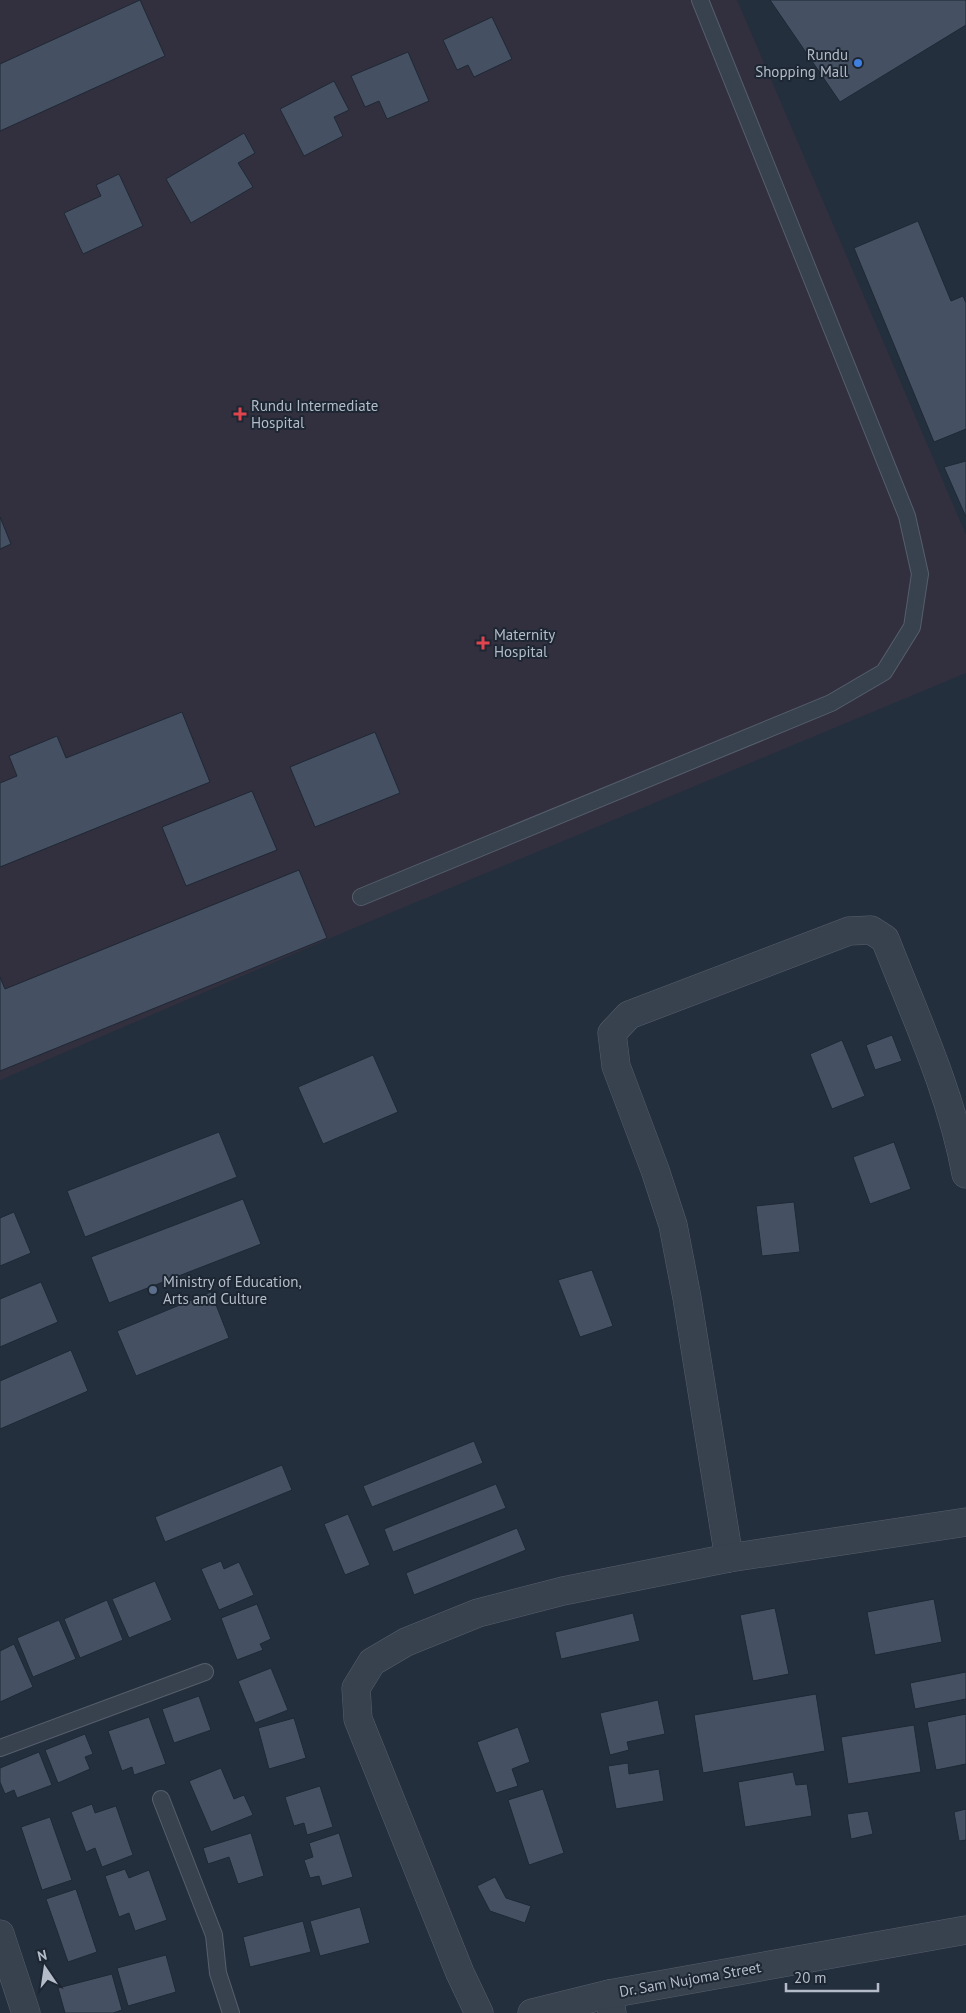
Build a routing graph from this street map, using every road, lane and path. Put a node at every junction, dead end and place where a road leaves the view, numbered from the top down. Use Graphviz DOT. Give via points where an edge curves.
graph roads {
  1 [pos="700,0"];
  2 [pos="361,897"];
  3 [pos="966,1174"];
  4 [pos="966,1522"];
  5 [pos="729,1558"];
  6 [pos="204,1672"];
  7 [pos="0,1748"];
  8 [pos="161,1799"];
  9 [pos="966,1930"];
  10 [pos="0,1934"];
  11 [pos="611,2003"];
  12 [pos="26,2013"];
  13 [pos="231,2013"];
  14 [pos="479,2013"];
  15 [pos="532,2013"];
  1 -- 2 [label="lane" via="908,516 920,574 912,627 884,672 831,703"];
  3 -- 5 [label="street" via="961,1145 935,1067 885,939 871,930 849,930 629,1015 612,1033 616,1066 673,1225"];
  4 -- 5 [label="street"];
  5 -- 14 [label="street" via="563,1591 478,1612 406,1642 372,1662 356,1688 358,1719"];
  6 -- 7 [label="lane"];
  8 -- 13 [label="lane" via="214,1935 218,1973"];
  9 -- 11 [label="street, Dr. Sam Nujoma Street"];
  10 -- 12 [label="street"];
  11 -- 15 [label="street, Dr. Sam Nujoma Street"];
}
